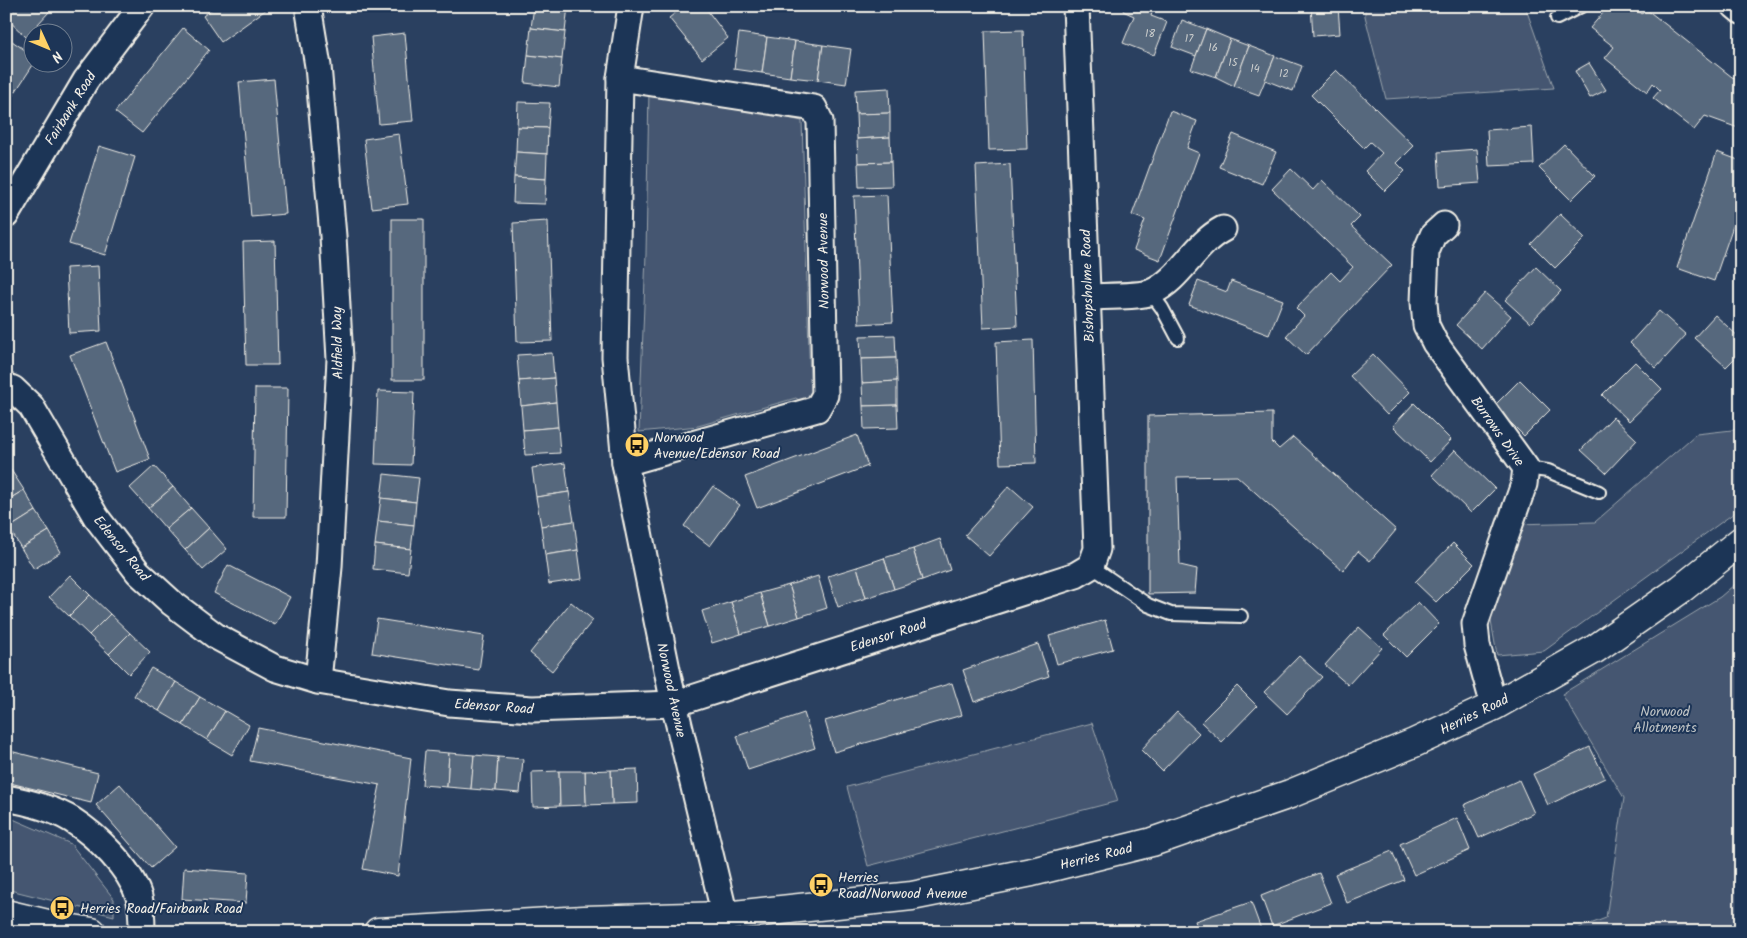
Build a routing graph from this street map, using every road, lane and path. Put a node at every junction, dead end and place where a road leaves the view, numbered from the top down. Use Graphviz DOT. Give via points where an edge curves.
graph roads {
  1 [pos="142,6"];
  2 [pos="308,6"];
  3 [pos="631,6"];
  4 [pos="1076,6"];
  5 [pos="1581,6"];
  6 [pos="1735,6"];
  7 [pos="1741,11"];
  8 [pos="1557,18"];
  9 [pos="620,78"];
  10 [pos="6,215"];
  11 [pos="1444,225"];
  12 [pos="1223,229"];
  13 [pos="1151,293"];
  14 [pos="1087,297"];
  15 [pos="1178,338"];
  16 [pos="6,386"];
  17 [pos="625,463"];
  18 [pos="1526,468"];
  19 [pos="1599,492"];
  20 [pos="1741,541"];
  21 [pos="1091,566"];
  22 [pos="1241,616"];
  23 [pos="318,681"];
  24 [pos="674,704"];
  25 [pos="1494,706"];
  26 [pos="6,798"];
  27 [pos="6,914"];
  28 [pos="725,916"];
  29 [pos="92,932"];
  30 [pos="142,932"];
  31 [pos="378,932"];
  1 -- 10 [label="street, Fairbank Road" via="86,80"];
  2 -- 23 [label="street, Aldfield Way" via="318,66 340,359 329,567"];
  3 -- 9 [label="street, Norwood Avenue"];
  4 -- 14 [label="street, Bishopsholme Road"];
  5 -- 8 [label="lane"];
  6 -- 7 [label="street"];
  9 -- 17 [label="street, Norwood Avenue" via="615,357"];
  9 -- 17 [label="street, Norwood Avenue" via="814,108 820,121 825,395 817,409"];
  11 -- 18 [label="street, Burrows Drive" via="1433,235 1426,252 1426,326"];
  12 -- 13 [label="street" via="1211,236 1171,280"];
  13 -- 14 [label="street"];
  13 -- 15 [label="lane"];
  14 -- 21 [label="street, Bishopsholme Road" via="1097,549"];
  16 -- 23 [label="street, Edensor Road" via="31,406 96,517 138,572 217,637 275,668"];
  17 -- 24 [label="street, Norwood Avenue"];
  18 -- 19 [label="lane" via="1548,471"];
  18 -- 25 [label="street, Burrows Drive" via="1524,484 1475,624 1476,645"];
  20 -- 25 [label="main road, Herries Road" via="1681,589 1595,649"];
  21 -- 22 [label="lane" via="1148,605 1171,614"];
  21 -- 24 [label="street, Edensor Road" via="1076,575"];
  23 -- 24 [label="street, Edensor Road" via="449,704 532,709"];
  24 -- 28 [label="street, Norwood Avenue"];
  25 -- 28 [label="main road, Herries Road" via="1290,794 1152,842 1032,872 912,896"];
  26 -- 30 [label="street" via="32,803 71,820 103,845 128,873 139,897"];
  27 -- 29 [label="main road"];
  28 -- 31 [label="main road, Herries Road"];
}
